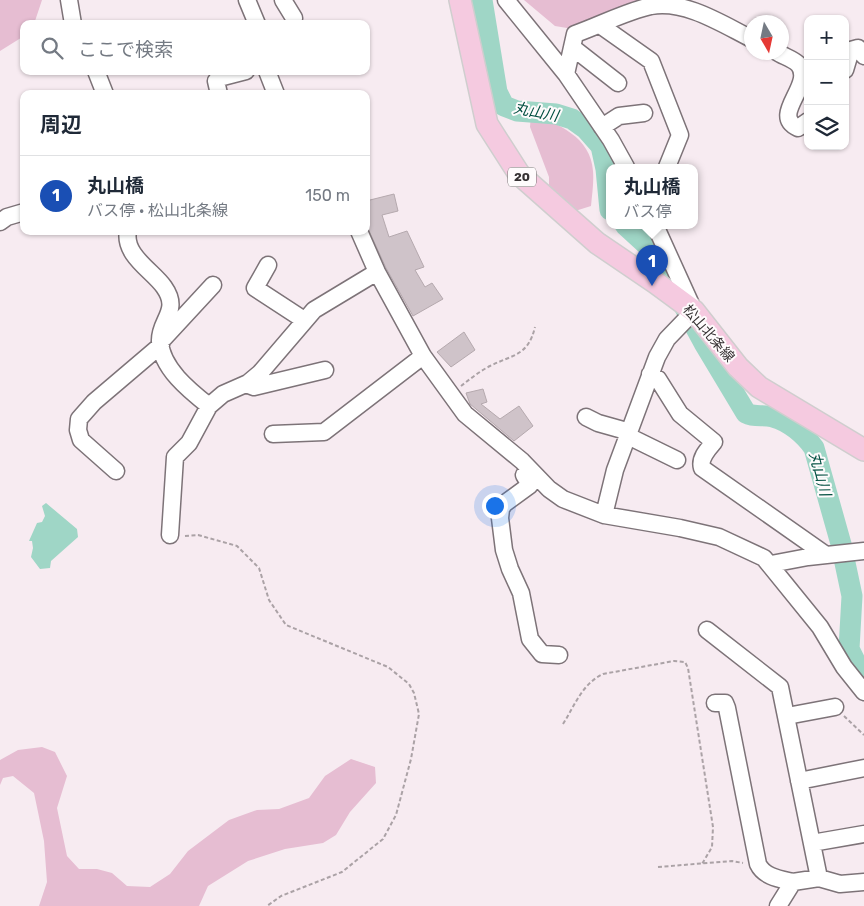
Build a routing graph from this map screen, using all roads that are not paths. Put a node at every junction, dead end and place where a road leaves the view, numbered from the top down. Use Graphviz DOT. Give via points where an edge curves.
graph roads {
  1 [pos="69,0"];
  2 [pos="247,0"];
  3 [pos="283,0"];
  4 [pos="506,0"];
  5 [pos="462,9"];
  6 [pos="72,20"];
  7 [pos="255,20"];
  8 [pos="294,20"];
  9 [pos="600,25"];
  10 [pos="744,35"];
  11 [pos="572,47"];
  12 [pos="864,56"];
  13 [pos="789,59"];
  14 [pos="848,60"];
  15 [pos="566,74"];
  16 [pos="98,75"];
  17 [pos="231,75"];
  18 [pos="269,75"];
  19 [pos="618,83"];
  20 [pos="103,90"];
  21 [pos="218,90"];
  22 [pos="274,90"];
  23 [pos="644,113"];
  24 [pos="804,124"];
  25 [pos="602,127"];
  26 [pos="624,164"];
  27 [pos="668,164"];
  28 [pos="20,213"];
  29 [pos="0,222"];
  30 [pos="657,229"];
  31 [pos="129,235"];
  32 [pos="361,235"];
  33 [pos="268,265"];
  34 [pos="377,272"];
  35 [pos="213,285"];
  36 [pos="693,311"];
  37 [pos="304,320"];
  38 [pos="160,343"];
  39 [pos="423,356"];
  40 [pos="325,370"];
  41 [pos="650,374"];
  42 [pos="246,384"];
  43 [pos="209,406"];
  44 [pos="586,417"];
  45 [pos="273,434"];
  46 [pos="629,434"];
  47 [pos="864,450"];
  48 [pos="677,460"];
  49 [pos="530,470"];
  50 [pos="116,471"];
  51 [pos="604,515"];
  52 [pos="170,535"];
  53 [pos="864,552"];
  54 [pos="826,555"];
  55 [pos="771,564"];
  56 [pos="707,630"];
  57 [pos="559,655"];
  58 [pos="864,692"];
  59 [pos="715,703"];
  60 [pos="835,707"];
  61 [pos="786,716"];
  62 [pos="864,768"];
  63 [pos="800,781"];
  64 [pos="864,834"];
  65 [pos="812,843"];
  66 [pos="819,878"];
  67 [pos="793,882"];
  68 [pos="864,882"];
  69 [pos="778,906"];
  1 -- 6 [label="street"];
  2 -- 7 [label="street"];
  3 -- 8 [label="street"];
  4 -- 15 [label="street"];
  5 -- 36 [label="main road, 松山北条線 / 20" via="487,124 519,174 597,243"];
  9 -- 10 [label="street" via="650,6 664,6 687,9"];
  9 -- 11 [label="street" via="575,34"];
  9 -- 27 [label="street" via="651,61 680,134"];
  11 -- 15 [label="street"];
  11 -- 19 [label="street"];
  12 -- 14 [label="street" via="858,48 851,50"];
  13 -- 24 [label="street" via="801,70 800,87 788,111 788,119 798,128"];
  15 -- 25 [label="street"];
  16 -- 20 [label="street"];
  17 -- 21 [label="street" via="219,78"];
  18 -- 22 [label="street"];
  23 -- 25 [label="street" via="619,116"];
  25 -- 26 [label="street"];
  28 -- 29 [label="street"];
  30 -- 36 [label="street"];
  31 -- 38 [label="street" via="132,249 142,265 169,296 171,308"];
  32 -- 34 [label="street"];
  33 -- 37 [label="street" via="255,288"];
  34 -- 37 [label="street" via="320,306"];
  34 -- 39 [label="street"];
  35 -- 38 [label="street"];
  36 -- 41 [label="street" via="667,339"];
  36 -- 47 [label="main road, 松山北条線 / 20" via="759,387"];
  37 -- 42 [label="street" via="275,358"];
  38 -- 43 [label="street" via="178,379"];
  38 -- 50 [label="street" via="79,418 81,440"];
  39 -- 45 [label="street" via="324,432"];
  39 -- 49 [label="street" via="465,414"];
  40 -- 42 [label="street" via="254,387"];
  41 -- 46 [label="street"];
  41 -- 54 [label="street" via="658,380 680,414 714,442 704,455 702,468"];
  42 -- 43 [label="street" via="223,394"];
  43 -- 52 [label="street" via="189,443 176,458"];
  44 -- 46 [label="street"];
  46 -- 48 [label="street"];
  46 -- 51 [label="street" via="615,470"];
  49 -- 51 [label="street" via="563,499"];
  49 -- 57 [label="street" via="524,475 530,485 501,509 504,550 521,593 530,639 542,654"];
  51 -- 55 [label="street" via="719,537 754,552"];
  53 -- 54 [label="street"];
  54 -- 55 [label="street"];
  55 -- 58 [label="street" via="820,627 844,667"];
  56 -- 61 [label="street" via="780,688"];
  59 -- 67 [label="street" via="725,703 727,708 759,868 772,877"];
  60 -- 61 [label="street"];
  61 -- 63 [label="street"];
  62 -- 63 [label="street"];
  63 -- 65 [label="street"];
  64 -- 65 [label="street"];
  65 -- 66 [label="street"];
  66 -- 67 [label="street"];
  66 -- 68 [label="street" via="840,884"];
  67 -- 69 [label="street"];
}
